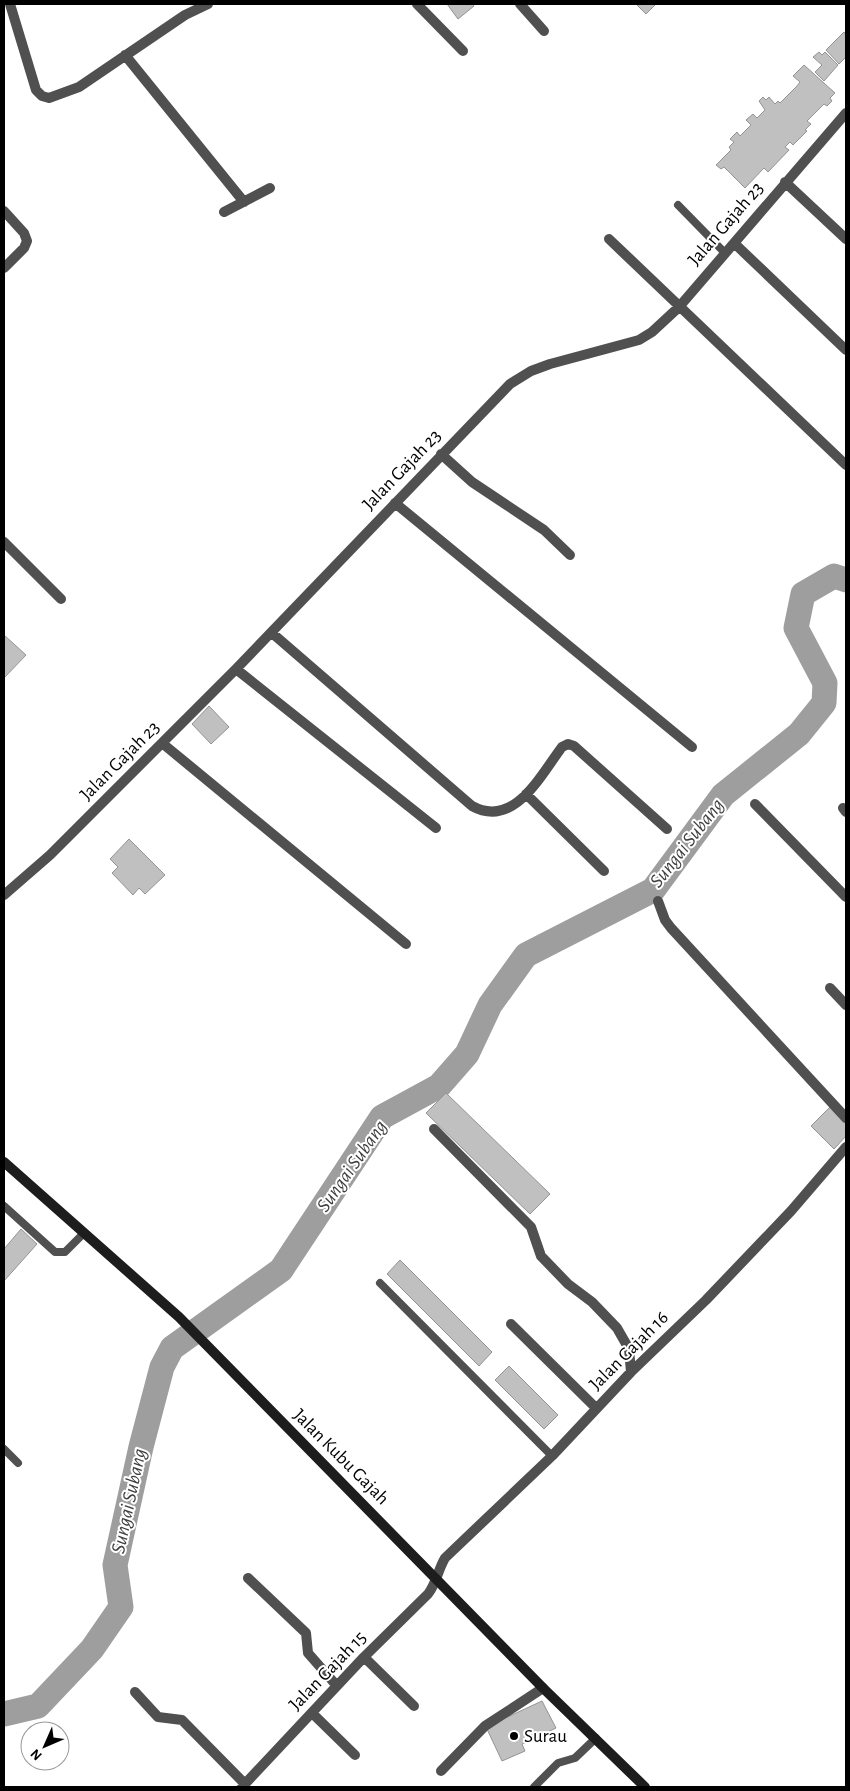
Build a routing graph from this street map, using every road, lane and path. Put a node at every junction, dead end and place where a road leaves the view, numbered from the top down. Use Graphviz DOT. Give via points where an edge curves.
graph roads {
  1 [pos="10,4"];
  2 [pos="208,4"];
  3 [pos="417,4"];
  4 [pos="520,4"];
  5 [pos="544,31"];
  6 [pos="463,51"];
  7 [pos="125,55"];
  8 [pos="845,116"];
  9 [pos="786,182"];
  10 [pos="270,188"];
  11 [pos="244,202"];
  12 [pos="678,205"];
  13 [pos="4,211"];
  14 [pos="224,212"];
  15 [pos="609,239"];
  16 [pos="846,239"];
  17 [pos="734,243"];
  18 [pos="724,253"];
  19 [pos="4,268"];
  20 [pos="679,307"];
  21 [pos="846,350"];
  22 [pos="441,454"];
  23 [pos="846,466"];
  24 [pos="395,503"];
  25 [pos="4,542"];
  26 [pos="570,555"];
  27 [pos="61,599"];
  28 [pos="272,633"];
  29 [pos="236,669"];
  30 [pos="162,743"];
  31 [pos="692,747"];
  32 [pos="526,794"];
  33 [pos="755,804"];
  34 [pos="436,828"];
  35 [pos="667,829"];
  36 [pos="604,870"];
  37 [pos="4,895"];
  38 [pos="846,897"];
  39 [pos="658,901"];
  40 [pos="406,944"];
  41 [pos="830,988"];
  42 [pos="846,1006"];
  43 [pos="846,1118"];
  44 [pos="434,1128"];
  45 [pos="846,1147"];
  46 [pos="5,1165"];
  47 [pos="4,1206"];
  48 [pos="84,1232"];
  49 [pos="380,1283"];
  50 [pos="511,1324"];
  51 [pos="631,1372"];
  52 [pos="596,1408"];
  53 [pos="4,1449"];
  54 [pos="552,1456"];
  55 [pos="18,1463"];
  56 [pos="435,1577"];
  57 [pos="248,1578"];
  58 [pos="364,1657"];
  59 [pos="337,1686"];
  60 [pos="543,1688"];
  61 [pos="135,1692"];
  62 [pos="414,1706"];
  63 [pos="312,1713"];
  64 [pos="596,1738"];
  65 [pos="355,1755"];
  66 [pos="441,1771"];
  67 [pos="244,1786"];
  68 [pos="534,1787"];
  69 [pos="645,1787"];
  1 -- 7 [label="street" via="33,80 42,96 59,96"];
  2 -- 7 [label="street" via="184,15"];
  3 -- 6 [label="street"];
  4 -- 5 [label="street"];
  7 -- 11 [label="street"];
  8 -- 9 [label="street, Jalan Gajah 23"];
  9 -- 16 [label="street"];
  9 -- 17 [label="street, Jalan Gajah 23"];
  10 -- 11 [label="street"];
  11 -- 14 [label="street"];
  12 -- 18 [label="lane"];
  13 -- 19 [label="street" via="28,241"];
  15 -- 20 [label="street"];
  17 -- 18 [label="street, Jalan Gajah 23"];
  17 -- 21 [label="street"];
  18 -- 20 [label="street, Jalan Gajah 23"];
  20 -- 22 [label="street, Jalan Gajah 23" via="639,340 531,371 510,384"];
  20 -- 23 [label="street"];
  22 -- 24 [label="street, Jalan Gajah 23"];
  22 -- 26 [label="street" via="472,482 544,530"];
  24 -- 28 [label="street, Jalan Gajah 23"];
  24 -- 31 [label="street"];
  25 -- 27 [label="street"];
  28 -- 29 [label="street, Jalan Gajah 23"];
  28 -- 32 [label="street" via="472,806 483,812 495,813 508,810"];
  29 -- 30 [label="street, Jalan Gajah 23"];
  29 -- 34 [label="street"];
  30 -- 37 [label="street, Jalan Gajah 23" via="50,855"];
  30 -- 40 [label="street"];
  32 -- 35 [label="street" via="562,747 571,744"];
  32 -- 36 [label="street"];
  33 -- 38 [label="street"];
  39 -- 43 [label="street" via="671,928"];
  41 -- 42 [label="street"];
  44 -- 51 [label="street" via="531,1227 541,1256 617,1328 629,1349"];
  45 -- 51 [label="street, Jalan Gajah 16" via="791,1212"];
  46 -- 48 [label="street, Jalan Kubu Gajah"];
  47 -- 48 [label="lane" via="55,1252 65,1252"];
  48 -- 56 [label="street, Jalan Kubu Gajah" via="178,1317"];
  49 -- 54 [label="lane"];
  50 -- 52 [label="street"];
  51 -- 52 [label="street, Jalan Gajah 16"];
  52 -- 54 [label="street, Jalan Gajah 16"];
  53 -- 55 [label="lane"];
  54 -- 56 [label="street, Jalan Gajah 16" via="445,1558"];
  56 -- 58 [label="street, Jalan Gajah 15" via="434,1587 428,1594"];
  56 -- 60 [label="street, Jalan Kubu Gajah"];
  57 -- 59 [label="street" via="306,1633 307,1651"];
  58 -- 59 [label="street, Jalan Gajah 15"];
  58 -- 62 [label="street"];
  59 -- 63 [label="street, Jalan Gajah 15"];
  60 -- 64 [label="street, Jalan Kubu Gajah"];
  60 -- 66 [label="street" via="485,1726"];
  61 -- 67 [label="street" via="158,1717 182,1720"];
  63 -- 65 [label="street"];
  63 -- 67 [label="street, Jalan Gajah 15"];
  64 -- 68 [label="lane" via="575,1758 558,1763"];
  64 -- 69 [label="street, Jalan Kubu Gajah"];
}
